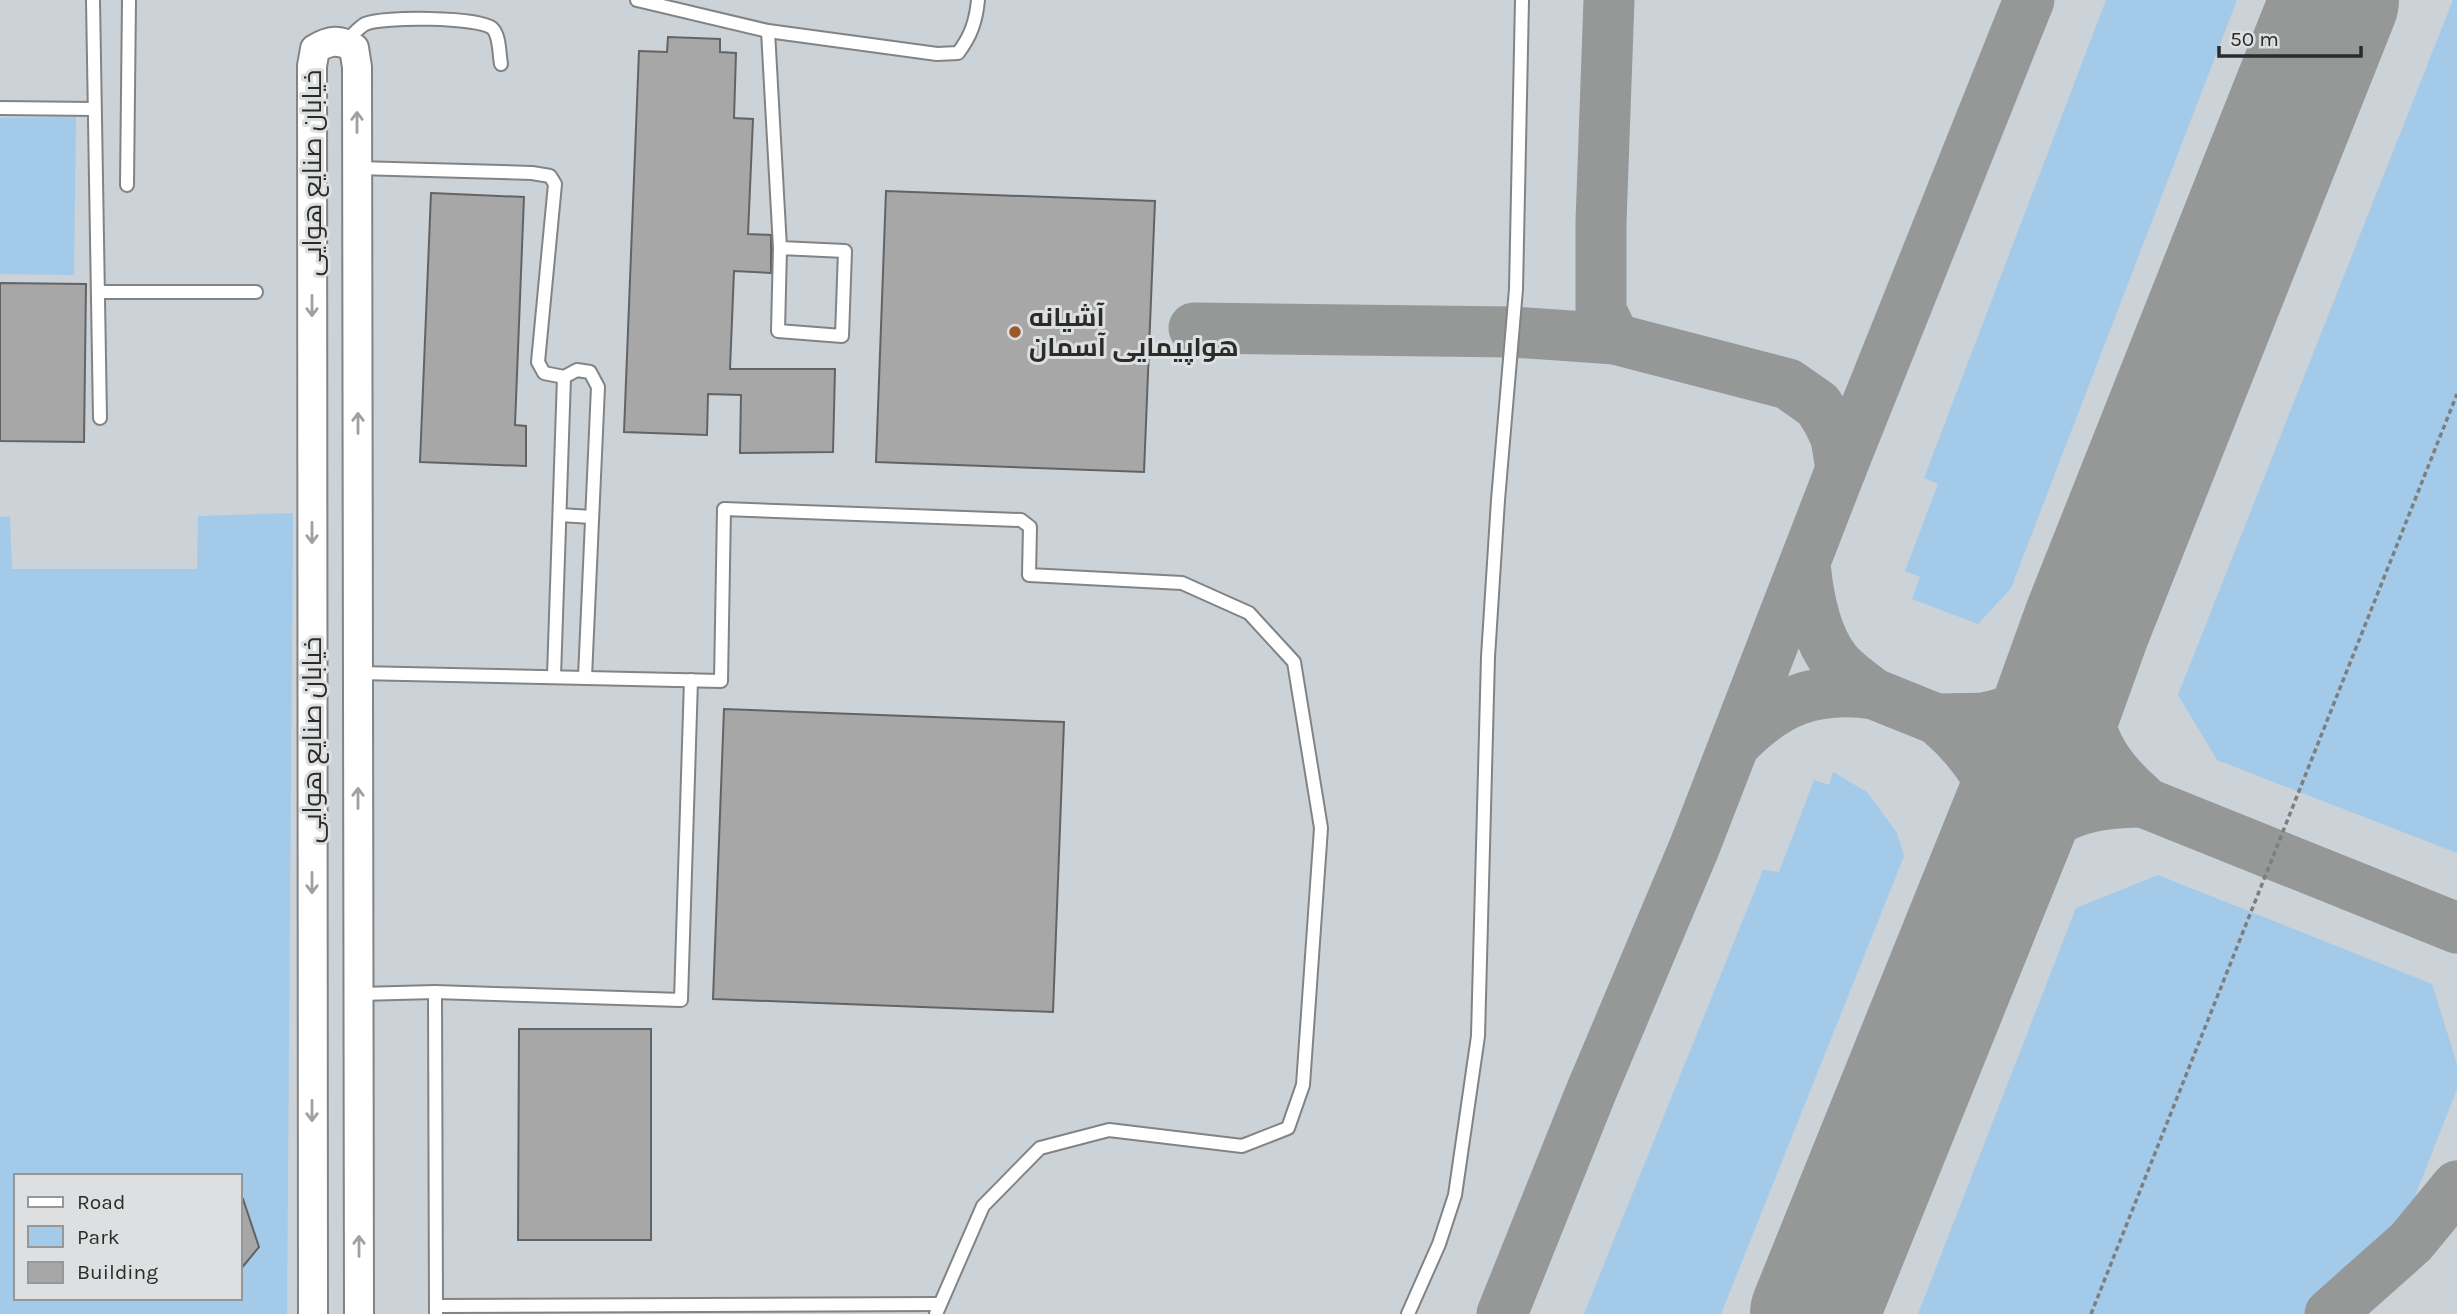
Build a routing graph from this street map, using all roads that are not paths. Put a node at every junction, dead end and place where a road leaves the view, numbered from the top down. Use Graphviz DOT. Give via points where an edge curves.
graph roads {
  1 [pos="93,0"];
  2 [pos="128,0"];
  3 [pos="638,0"];
  4 [pos="978,0"];
  5 [pos="1522,0"];
  6 [pos="768,31"];
  7 [pos="345,42"];
  8 [pos="501,64"];
  9 [pos="0,108"];
  10 [pos="94,109"];
  11 [pos="312,167"];
  12 [pos="358,168"];
  13 [pos="127,185"];
  14 [pos="780,247"];
  15 [pos="98,292"];
  16 [pos="256,292"];
  17 [pos="564,377"];
  18 [pos="100,418"];
  19 [pos="312,471"];
  20 [pos="358,471"];
  21 [pos="560,515"];
  22 [pos="592,517"];
  23 [pos="312,672"];
  24 [pos="358,673"];
  25 [pos="554,676"];
  26 [pos="585,677"];
  27 [pos="691,680"];
  28 [pos="435,992"];
  29 [pos="312,995"];
  30 [pos="359,995"];
  31 [pos="938,1309"];
  32 [pos="436,1310"];
  33 [pos="313,1314"];
  34 [pos="359,1314"];
  35 [pos="1408,1314"];
  1 -- 10 [label="lane"];
  2 -- 13 [label="lane"];
  3 -- 6 [label="lane"];
  4 -- 6 [label="lane" via="976,20 958,53"];
  5 -- 35 [label="lane" via="1516,289 1488,657 1478,1036 1455,1195"];
  6 -- 14 [label="lane"];
  7 -- 8 [label="lane" via="363,25 379,20 476,23 491,26 496,33"];
  7 -- 11 [label="street, خیابان صنایع هوایی" via="330,40 315,49"];
  12 -- 7 [label="street, خیابان صنایع هوایی, one-way" via="357,67 354,48"];
  9 -- 10 [label="lane"];
  10 -- 15 [label="lane"];
  11 -- 12 [label="street"];
  11 -- 19 [label="street, خیابان صنایع هوایی, one-way"];
  12 -- 17 [label="lane" via="550,176 555,184 538,362 544,373"];
  20 -- 12 [label="street, خیابان صنایع هوایی, one-way"];
  14 -- 14 [label="lane" via="845,251 842,336 778,331"];
  15 -- 16 [label="lane"];
  15 -- 18 [label="lane"];
  17 -- 21 [label="lane"];
  17 -- 22 [label="lane" via="577,370 590,372 598,387"];
  19 -- 20 [label="street"];
  19 -- 23 [label="street, خیابان صنایع هوایی, one-way"];
  20 -- 24 [label="street, خیابان صنایع هوایی"];
  21 -- 22 [label="lane"];
  21 -- 25 [label="lane"];
  22 -- 26 [label="lane"];
  23 -- 24 [label="street"];
  23 -- 29 [label="street, خیابان صنایع هوایی, one-way"];
  24 -- 25 [label="lane"];
  30 -- 24 [label="street, خیابان صنایع هوایی, one-way"];
  25 -- 26 [label="lane"];
  26 -- 27 [label="lane"];
  27 -- 28 [label="lane" via="681,1000"];
  27 -- 31 [label="lane" via="721,681 724,509 1021,520 1030,527 1029,575 1182,583 1248,613 1293,663 1321,828 1303,1085 1288,1128 1242,1146 1109,1130 1040,1148 983,1206"];
  28 -- 30 [label="lane"];
  28 -- 32 [label="lane"];
  29 -- 30 [label="street"];
  29 -- 33 [label="street, خیابان صنایع هوایی, one-way"];
  34 -- 30 [label="street, خیابان صنایع هوایی, one-way"];
  31 -- 32 [label="lane"];
}
